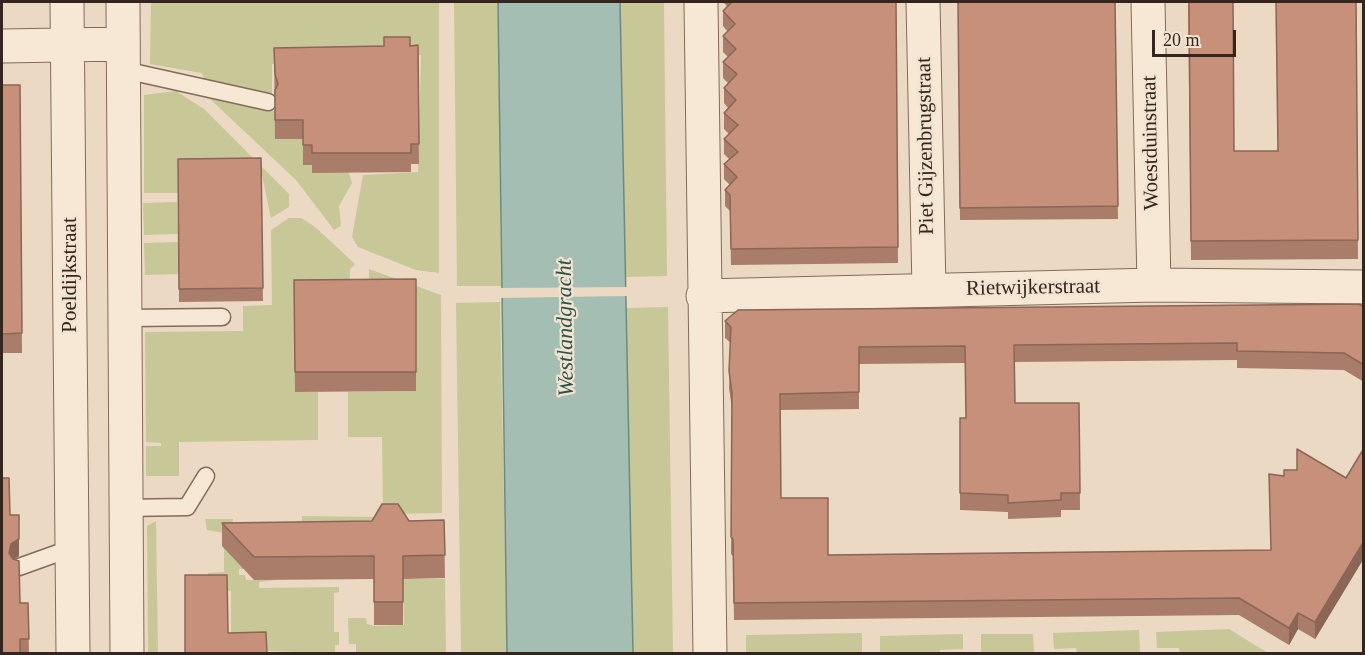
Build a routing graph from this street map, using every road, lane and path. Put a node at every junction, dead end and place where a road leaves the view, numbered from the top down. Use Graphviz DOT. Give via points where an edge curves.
graph roads {
  1 [pos="67,2"];
  2 [pos="123,2"];
  3 [pos="701,2"];
  4 [pos="923,2"];
  5 [pos="1148,2"];
  6 [pos="68,45"];
  7 [pos="2,46"];
  8 [pos="123,57"];
  9 [pos="268,102"];
  10 [pos="1154,285"];
  11 [pos="1364,287"];
  12 [pos="929,290"];
  13 [pos="703,296"];
  14 [pos="222,317"];
  15 [pos="126,318"];
  16 [pos="206,476"];
  17 [pos="124,508"];
  18 [pos="124,547"];
  19 [pos="72,548"];
  20 [pos="19,567"];
  21 [pos="73,654"];
  22 [pos="127,654"];
  23 [pos="710,654"];
  1 -- 6 [label="street, Poeldijkstraat"];
  2 -- 8 [label="street"];
  3 -- 13 [label="street"];
  4 -- 12 [label="street, Piet Gijzenbrugstraat"];
  5 -- 10 [label="street, Woestduinstraat"];
  6 -- 7 [label="street"];
  6 -- 8 [label="street"];
  6 -- 19 [label="street, Poeldijkstraat"];
  8 -- 9 [label="lane"];
  8 -- 15 [label="street"];
  10 -- 11 [label="street, Rietwijkerstraat"];
  10 -- 12 [label="street, Rietwijkerstraat"];
  12 -- 13 [label="street, Rietwijkerstraat"];
  13 -- 23 [label="street"];
  14 -- 15 [label="lane"];
  15 -- 17 [label="street"];
  16 -- 17 [label="lane" via="187,507"];
  17 -- 18 [label="street"];
  18 -- 19 [label="street"];
  18 -- 22 [label="street"];
  19 -- 20 [label="lane"];
  19 -- 21 [label="street, Poeldijkstraat"];
}
